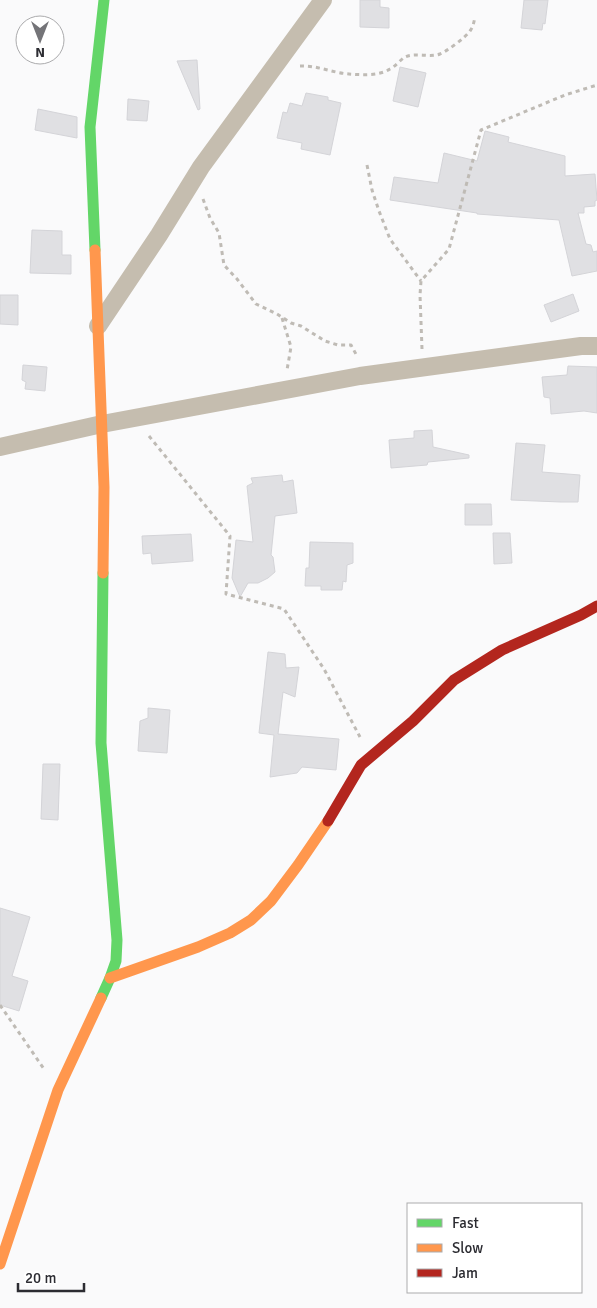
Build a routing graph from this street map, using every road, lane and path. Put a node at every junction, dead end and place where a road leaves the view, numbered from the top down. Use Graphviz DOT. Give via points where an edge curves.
graph roads {
  1 [pos="104,0"];
  2 [pos="323,0"];
  3 [pos="475,17"];
  4 [pos="266,77"];
  5 [pos="597,85"];
  6 [pos="367,164"];
  7 [pos="198,193"];
  8 [pos="421,281"];
  9 [pos="282,318"];
  10 [pos="98,326"];
  11 [pos="597,346"];
  12 [pos="422,368"];
  13 [pos="366,375"];
  14 [pos="286,390"];
  15 [pos="135,418"];
  16 [pos="102,424"];
  17 [pos="0,447"];
  18 [pos="597,606"];
  19 [pos="370,757"];
  20 [pos="110,978"];
  21 [pos="0,1005"];
  22 [pos="58,1090"];
  23 [pos="0,1264"];
  1 -- 10 [label="street" via="90,127"];
  2 -- 4 [label="street"];
  3 -- 4 [label="path" via="470,32 439,54 406,57 379,74 349,74 304,66 284,68"];
  4 -- 10 [label="street" via="200,167"];
  5 -- 8 [label="path" via="564,95 481,130 449,249"];
  6 -- 8 [label="path" via="372,190 390,239"];
  7 -- 9 [label="path" via="218,233 224,264 256,304"];
  8 -- 12 [label="path"];
  9 -- 13 [label="path" via="325,341 338,346 351,345"];
  9 -- 14 [label="path" via="291,347"];
  10 -- 16 [label="street"];
  11 -- 12 [label="street"];
  12 -- 13 [label="street"];
  13 -- 14 [label="street"];
  14 -- 15 [label="street"];
  15 -- 16 [label="street"];
  15 -- 19 [label="path" via="230,536 226,594 284,609 324,669"];
  16 -- 17 [label="street"];
  16 -- 20 [label="street" via="101,743 117,940 116,961"];
  18 -- 19 [label="street" via="502,650 454,680 413,721"];
  19 -- 20 [label="street" via="361,765 298,865 271,901 251,920 198,947"];
  20 -- 22 [label="street"];
  21 -- 22 [label="path"];
  22 -- 23 [label="street"];
}
